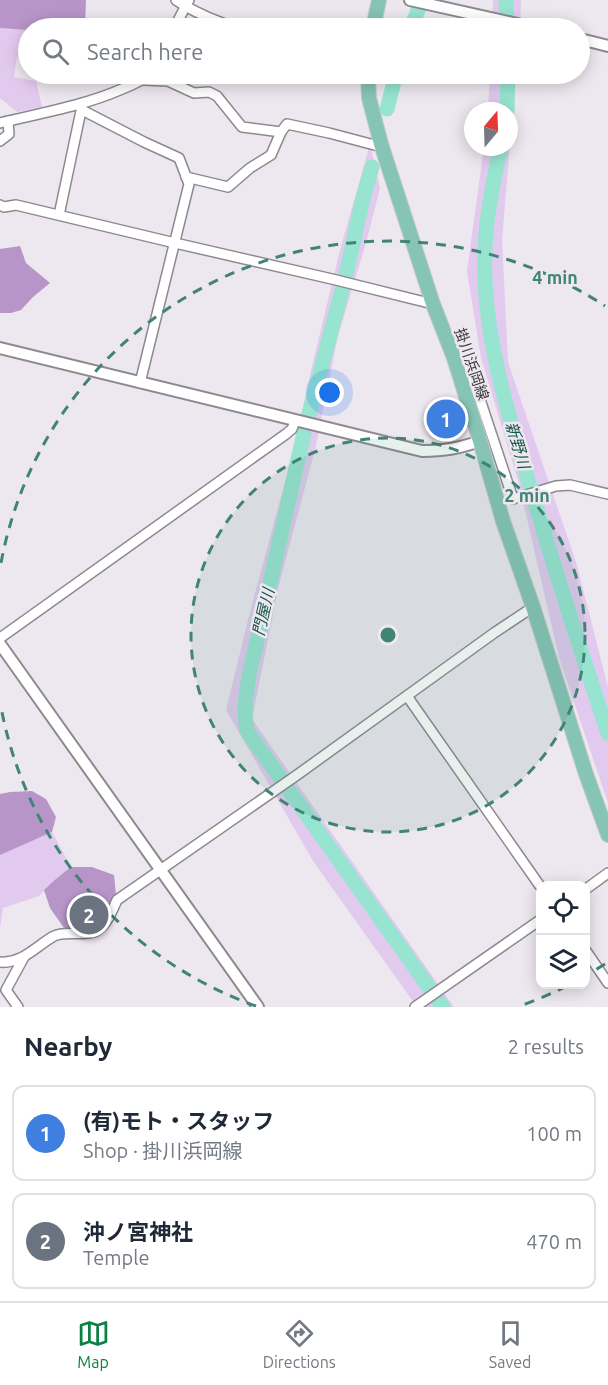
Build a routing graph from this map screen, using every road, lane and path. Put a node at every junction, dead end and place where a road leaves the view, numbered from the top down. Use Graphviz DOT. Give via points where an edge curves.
graph roads {
  1 [pos="176,0"];
  2 [pos="379,0"];
  3 [pos="410,0"];
  4 [pos="188,3"];
  5 [pos="180,18"];
  6 [pos="210,18"];
  7 [pos="375,18"];
  8 [pos="489,18"];
  9 [pos="590,42"];
  10 [pos="608,46"];
  11 [pos="132,84"];
  12 [pos="174,84"];
  13 [pos="368,84"];
  14 [pos="82,106"];
  15 [pos="4,122"];
  16 [pos="281,132"];
  17 [pos="0,141"];
  18 [pos="382,147"];
  19 [pos="186,177"];
  20 [pos="0,205"];
  21 [pos="59,215"];
  22 [pos="175,243"];
  23 [pos="433,304"];
  24 [pos="0,348"];
  25 [pos="454,358"];
  26 [pos="140,383"];
  27 [pos="295,421"];
  28 [pos="480,441"];
  29 [pos="608,494"];
  30 [pos="533,607"];
  31 [pos="0,638"];
  32 [pos="0,644"];
  33 [pos="407,696"];
  34 [pos="608,835"];
  35 [pos="161,870"];
  36 [pos="608,873"];
  37 [pos="536,881"];
  38 [pos="590,886"];
  39 [pos="536,923"];
  40 [pos="24,957"];
  41 [pos="590,958"];
  42 [pos="0,962"];
  43 [pos="608,983"];
  44 [pos="18,1007"];
  45 [pos="258,1007"];
  46 [pos="415,1007"];
  1 -- 4 [label="street"];
  2 -- 7 [label="main road"];
  3 -- 8 [label="street"];
  4 -- 5 [label="street"];
  4 -- 6 [label="street"];
  9 -- 10 [label="street"];
  11 -- 14 [label="street"];
  12 -- 16 [label="street" via="194,93 217,96 242,127"];
  13 -- 18 [label="main road, 掛川浜岡線"];
  14 -- 15 [label="street"];
  14 -- 19 [label="street" via="179,158"];
  14 -- 21 [label="street"];
  15 -- 17 [label="street" via="9,134"];
  16 -- 18 [label="street" via="287,124 297,125"];
  16 -- 19 [label="street" via="271,155 228,187"];
  18 -- 23 [label="main road, 掛川浜岡線"];
  19 -- 22 [label="street" via="189,184"];
  20 -- 21 [label="street"];
  21 -- 22 [label="street"];
  22 -- 23 [label="street"];
  22 -- 26 [label="street"];
  23 -- 25 [label="main road, 掛川浜岡線"];
  24 -- 26 [label="street"];
  25 -- 28 [label="main road, 掛川浜岡線"];
  25 -- 29 [label="street" via="466,357 513,499 570,485"];
  26 -- 27 [label="street"];
  27 -- 28 [label="street" via="422,451 460,448"];
  27 -- 31 [label="street" via="286,434"];
  28 -- 30 [label="main road, 掛川浜岡線"];
  30 -- 33 [label="street"];
  30 -- 34 [label="main road, 掛川浜岡線"];
  32 -- 35 [label="street"];
  33 -- 35 [label="street"];
  33 -- 37 [label="street"];
  35 -- 40 [label="street" via="117,900 109,917 95,931 56,935"];
  35 -- 45 [label="street"];
  36 -- 38 [label="street"];
  39 -- 46 [label="street"];
  40 -- 42 [label="street"];
  40 -- 44 [label="street" via="6,990"];
  41 -- 43 [label="street"];
}
